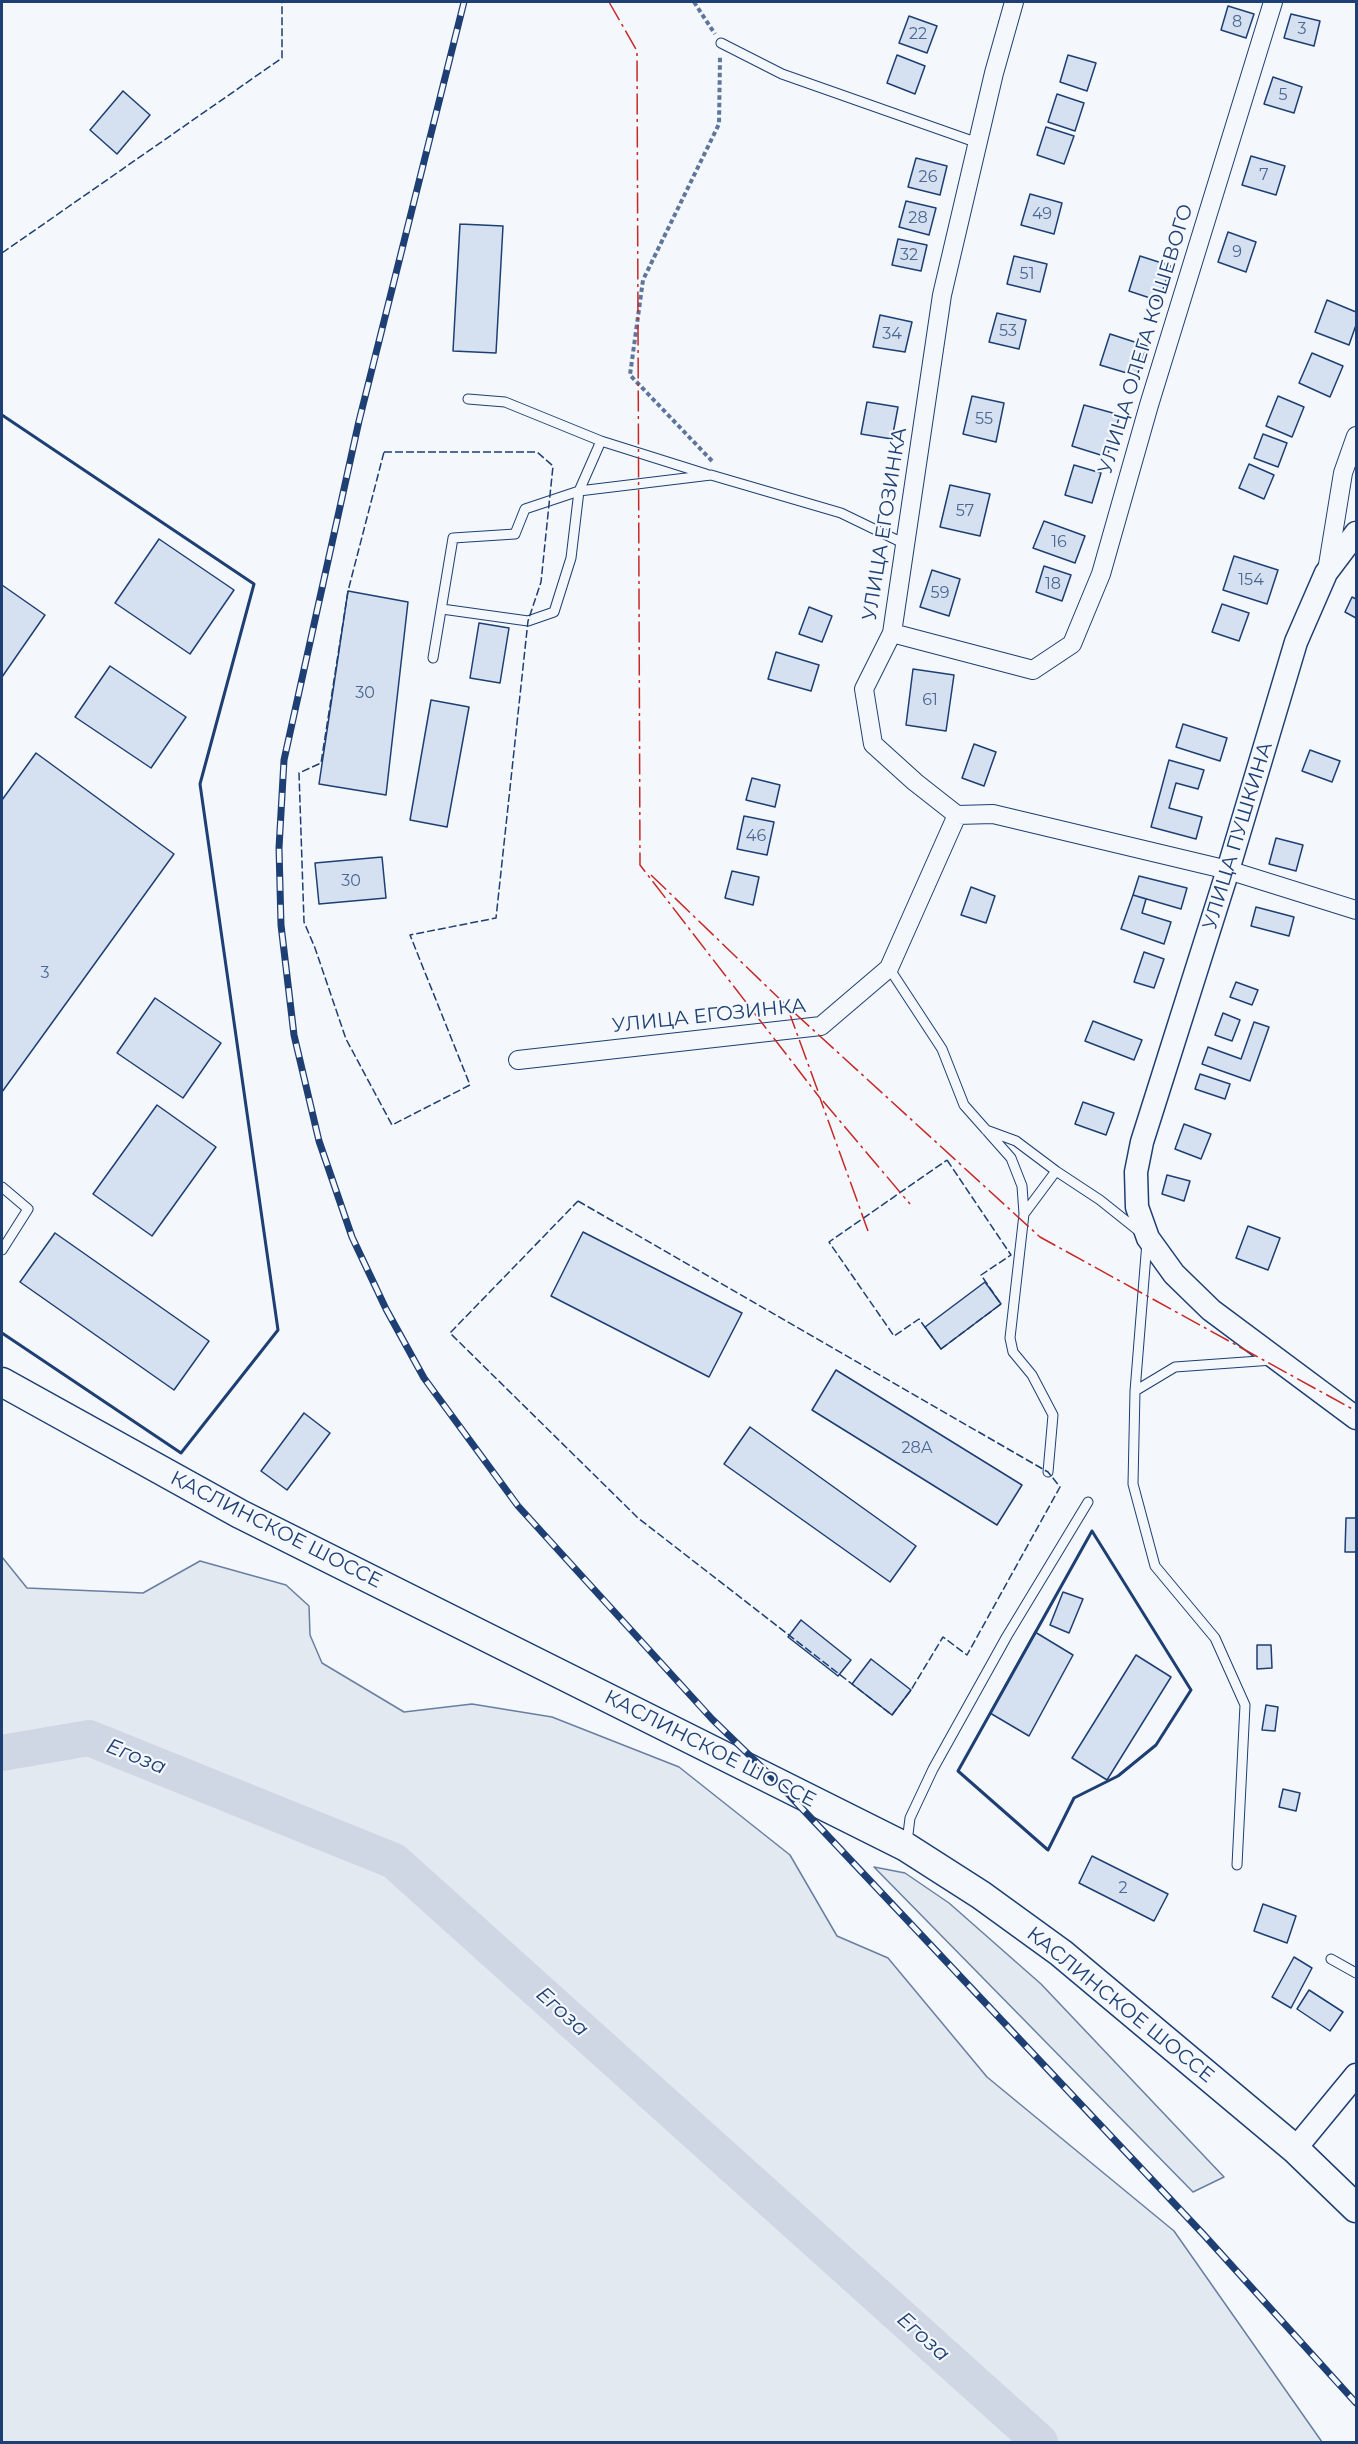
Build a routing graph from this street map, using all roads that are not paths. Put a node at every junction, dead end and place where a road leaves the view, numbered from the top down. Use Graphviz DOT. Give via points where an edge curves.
graph roads {
  1 [pos="1014,2"];
  2 [pos="1273,2"];
  3 [pos="721,43"];
  4 [pos="978,144"];
  5 [pos="468,399"];
  6 [pos="1356,436"];
  7 [pos="601,441"];
  8 [pos="711,476"];
  9 [pos="579,491"];
  10 [pos="1356,533"];
  11 [pos="905,544"];
  12 [pos="1326,573"];
  13 [pos="442,609"];
  14 [pos="892,633"];
  15 [pos="433,658"];
  16 [pos="957,815"];
  17 [pos="1228,870"];
  18 [pos="1356,910"];
  19 [pos="889,968"];
  20 [pos="518,1060"];
  21 [pos="984,1129"];
  22 [pos="1056,1171"];
  23 [pos="2,1187"];
  24 [pos="1024,1214"];
  25 [pos="1148,1238"];
  26 [pos="2,1250"];
  27 [pos="1280,1360"];
  28 [pos="2,1382"];
  29 [pos="1136,1391"];
  30 [pos="1356,1418"];
  31 [pos="1048,1472"];
  32 [pos="1088,1502"];
  33 [pos="906,1847"];
  34 [pos="1237,1865"];
  35 [pos="1331,1959"];
  36 [pos="1356,1973"];
  37 [pos="1356,2075"];
  38 [pos="1295,2149"];
  39 [pos="1356,2208"];
  1 -- 4 [label="street, УЛИЦА ЕГОЗИНКА"];
  2 -- 14 [label="street, УЛИЦА ОЛЕГА КОШЕВОГО" via="1101,574 1072,644 1034,670"];
  3 -- 4 [label="lane" via="782,74"];
  4 -- 11 [label="street, УЛИЦА ЕГОЗИНКА" via="942,295"];
  5 -- 7 [label="lane" via="505,402"];
  6 -- 12 [label="street, УЛИЦА ПУШКИНА" via="1343,472"];
  7 -- 8 [label="lane"];
  7 -- 9 [label="lane"];
  8 -- 9 [label="lane"];
  8 -- 11 [label="lane" via="841,513"];
  9 -- 13 [label="lane" via="525,509 515,534 453,538"];
  9 -- 13 [label="lane" via="571,558 554,612 528,621"];
  10 -- 12 [label="street"];
  11 -- 14 [label="street, УЛИЦА ЕГОЗИНКА"];
  12 -- 17 [label="street, УЛИЦА ПУШКИНА" via="1296,642"];
  13 -- 15 [label="lane"];
  14 -- 16 [label="street, УЛИЦА ЕГОЗИНКА" via="864,689 873,744"];
  16 -- 17 [label="street" via="993,814"];
  16 -- 19 [label="street, УЛИЦА ЕГОЗИНКА"];
  17 -- 18 [label="street"];
  17 -- 25 [label="street, УЛИЦА ПУШКИНА" via="1142,1142 1136,1172 1137,1207"];
  19 -- 20 [label="street, УЛИЦА ЕГОЗИНКА" via="820,1026"];
  19 -- 21 [label="lane" via="942,1049 964,1105"];
  21 -- 22 [label="lane" via="1016,1141"];
  21 -- 24 [label="lane" via="1011,1158 1022,1186"];
  22 -- 24 [label="lane"];
  22 -- 25 [label="lane"];
  23 -- 26 [label="lane" via="28,1209"];
  24 -- 31 [label="lane" via="1010,1338 1013,1352 1032,1376 1053,1415"];
  25 -- 27 [label="street, УЛИЦА ПУШКИНА" via="1174,1274 1211,1310"];
  25 -- 29 [label="lane"];
  27 -- 29 [label="lane" via="1175,1367"];
  27 -- 30 [label="street, УЛИЦА ПУШКИНА"];
  28 -- 33 [label="main road, КАСЛИНСКОЕ ШОССЕ" via="240,1514"];
  29 -- 34 [label="lane" via="1133,1484 1155,1566 1215,1638 1245,1705"];
  32 -- 33 [label="lane" via="933,1769 910,1818"];
  33 -- 38 [label="main road, КАСЛИНСКОЕ ШОССЕ" via="1061,1953"];
  35 -- 36 [label="lane"];
  37 -- 38 [label="street"];
  38 -- 39 [label="main road, КАСЛИНСКОЕ ШОССЕ"];
}
